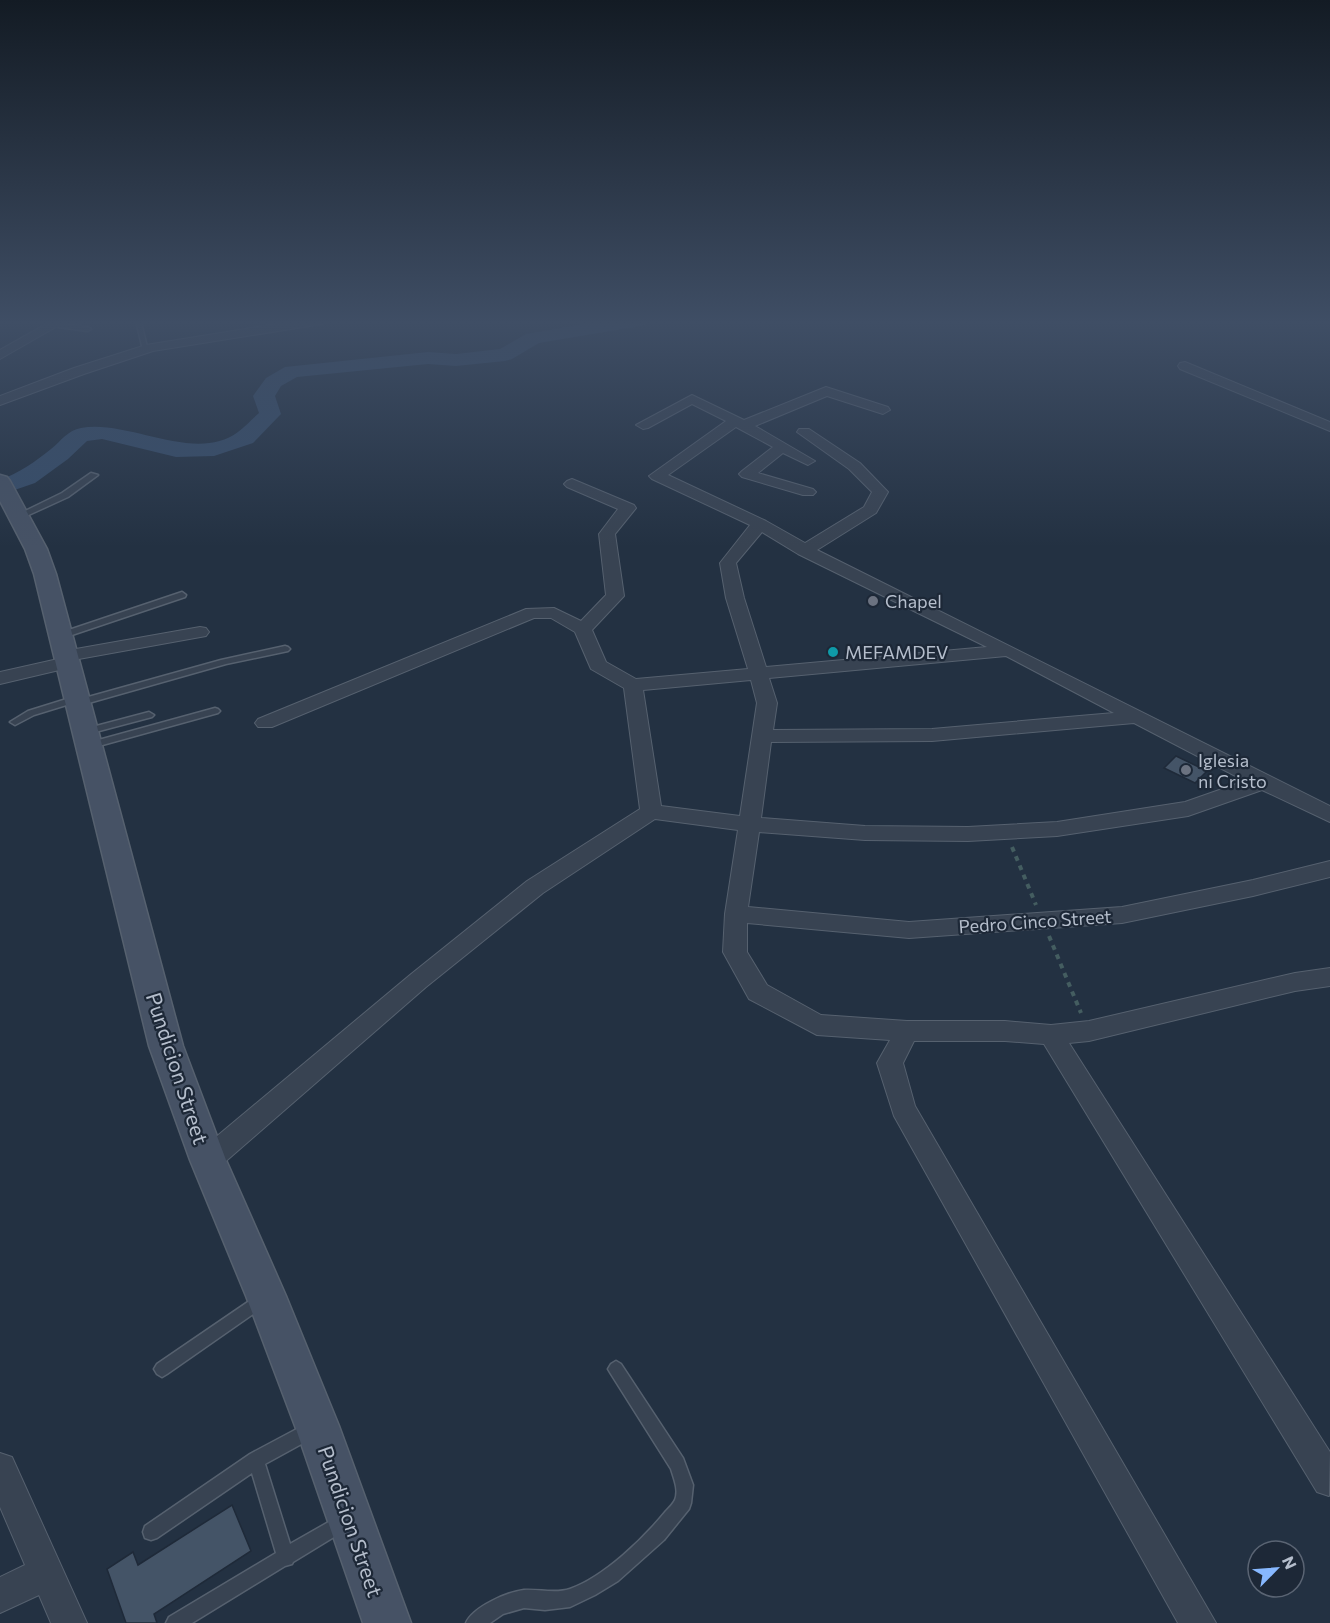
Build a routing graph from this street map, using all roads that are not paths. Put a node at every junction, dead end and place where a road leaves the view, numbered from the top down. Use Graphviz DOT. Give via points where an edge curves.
graph roads {
  1 [pos="816,396"];
  2 [pos="838,396"];
  3 [pos="1256,396"];
  4 [pos="883,410"];
  5 [pos="740,423"];
  6 [pos="643,425"];
  7 [pos="1330,427"];
  8 [pos="804,432"];
  9 [pos="782,447"];
  10 [pos="808,460"];
  11 [pos="94,475"];
  12 [pos="572,484"];
  13 [pos="808,492"];
  14 [pos="9,499"];
  15 [pos="760,524"];
  16 [pos="804,551"];
  17 [pos="183,595"];
  18 [pos="583,629"];
  19 [pos="200,632"];
  20 [pos="285,649"];
  21 [pos="1008,651"];
  22 [pos="64,652"];
  23 [pos="759,674"];
  24 [pos="0,678"];
  25 [pos="633,685"];
  26 [pos="215,711"];
  27 [pos="149,715"];
  28 [pos="1138,717"];
  29 [pos="81,720"];
  30 [pos="15,722"];
  31 [pos="265,723"];
  32 [pos="762,736"];
  33 [pos="1262,782"];
  34 [pos="651,812"];
  35 [pos="1330,815"];
  36 [pos="749,824"];
  37 [pos="1330,869"];
  38 [pos="736,914"];
  39 [pos="1330,977"];
  40 [pos="907,1031"];
  41 [pos="1051,1035"];
  42 [pos="208,1160"];
  43 [pos="266,1296"];
  44 [pos="162,1369"];
  45 [pos="616,1369"];
  46 [pos="317,1426"];
  47 [pos="256,1460"];
  48 [pos="0,1469"];
  49 [pos="1329,1480"];
  50 [pos="351,1517"];
  51 [pos="151,1532"];
  52 [pos="286,1558"];
  53 [pos="47,1572"];
  54 [pos="0,1596"];
  55 [pos="69,1623"];
  56 [pos="175,1623"];
  57 [pos="387,1623"];
  58 [pos="475,1623"];
  59 [pos="1198,1623"];
  1 -- 5 [label="street"];
  2 -- 4 [label="street"];
  3 -- 7 [label="street"];
  5 -- 6 [label="street" via="692,399"];
  5 -- 9 [label="street"];
  5 -- 15 [label="street" via="657,476"];
  8 -- 16 [label="street" via="839,453 880,492 870,510"];
  9 -- 10 [label="street"];
  9 -- 13 [label="street" via="747,474"];
  11 -- 14 [label="lane" via="65,495"];
  12 -- 18 [label="street" via="628,508 606,534 615,596"];
  14 -- 22 [label="main road, Pundicion Street" via="45,574"];
  15 -- 16 [label="street"];
  15 -- 23 [label="street" via="728,563 732,594"];
  16 -- 21 [label="street"];
  17 -- 22 [label="lane"];
  18 -- 25 [label="street" via="598,665"];
  18 -- 31 [label="street" via="554,613 532,613"];
  19 -- 22 [label="street"];
  20 -- 29 [label="lane" via="224,662"];
  21 -- 23 [label="street"];
  21 -- 28 [label="street"];
  22 -- 24 [label="street"];
  22 -- 29 [label="main road, Pundicion Street"];
  23 -- 25 [label="street"];
  23 -- 32 [label="street" via="766,703"];
  25 -- 34 [label="street"];
  26 -- 29 [label="lane"];
  27 -- 29 [label="lane"];
  28 -- 32 [label="street" via="932,735"];
  28 -- 33 [label="street"];
  29 -- 30 [label="lane" via="31,713"];
  29 -- 42 [label="main road, Pundicion Street" via="166,1046"];
  32 -- 36 [label="street"];
  33 -- 35 [label="street"];
  33 -- 36 [label="street" via="1188,809 1058,829 968,834 865,833"];
  34 -- 36 [label="street"];
  34 -- 42 [label="street" via="535,887"];
  36 -- 38 [label="street"];
  37 -- 38 [label="street, Pedro Cinco Street" via="1122,915 909,930"];
  38 -- 40 [label="street" via="735,952 758,992 817,1025"];
  39 -- 41 [label="street" via="1089,1031"];
  40 -- 41 [label="street"];
  40 -- 59 [label="street" via="890,1063 903,1108"];
  41 -- 49 [label="street"];
  42 -- 43 [label="main road, Pundicion Street"];
  43 -- 44 [label="lane"];
  43 -- 46 [label="main road, Pundicion Street"];
  45 -- 58 [label="lane" via="677,1464 685,1485 683,1503 658,1534 612,1575 589,1589 570,1598 524,1599 499,1606"];
  46 -- 47 [label="lane"];
  46 -- 50 [label="main road, Pundicion Street"];
  47 -- 51 [label="lane"];
  47 -- 52 [label="lane"];
  48 -- 53 [label="street"];
  50 -- 52 [label="lane"];
  50 -- 57 [label="main road, Pundicion Street"];
  52 -- 56 [label="lane"];
  53 -- 54 [label="street"];
  53 -- 55 [label="street"];
}
